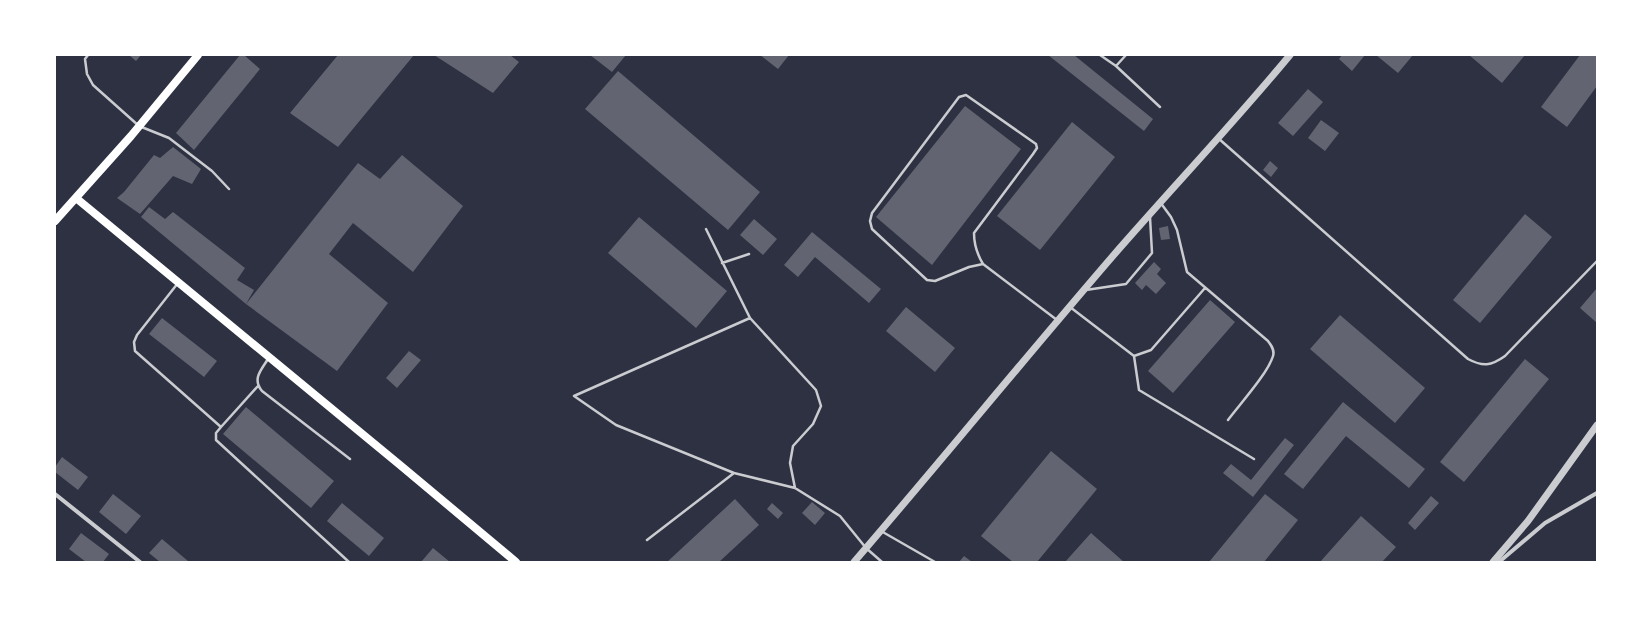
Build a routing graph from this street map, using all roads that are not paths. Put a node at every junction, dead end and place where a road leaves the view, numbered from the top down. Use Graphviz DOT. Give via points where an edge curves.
graph roads {
  1 [pos="88,55"];
  2 [pos="198,55"];
  3 [pos="1100,55"];
  4 [pos="1126,55"];
  5 [pos="1290,55"];
  6 [pos="1116,66"];
  7 [pos="1160,107"];
  8 [pos="139,126"];
  9 [pos="1218,138"];
  10 [pos="230,188"];
  11 [pos="76,198"];
  12 [pos="1160,202"];
  13 [pos="1150,214"];
  14 [pos="55,221"];
  15 [pos="706,229"];
  16 [pos="749,254"];
  17 [pos="1597,262"];
  18 [pos="722,263"];
  19 [pos="983,264"];
  20 [pos="178,282"];
  21 [pos="1205,288"];
  22 [pos="1084,290"];
  23 [pos="1069,307"];
  24 [pos="750,318"];
  25 [pos="1057,320"];
  26 [pos="1134,356"];
  27 [pos="269,357"];
  28 [pos="258,386"];
  29 [pos="1228,420"];
  30 [pos="1597,425"];
  31 [pos="221,427"];
  32 [pos="350,459"];
  33 [pos="1254,459"];
  34 [pos="734,473"];
  35 [pos="794,488"];
  36 [pos="1597,493"];
  37 [pos="55,494"];
  38 [pos="881,531"];
  39 [pos="647,540"];
  40 [pos="866,548"];
  41 [pos="140,562"];
  42 [pos="349,562"];
  43 [pos="516,562"];
  44 [pos="854,562"];
  45 [pos="882,562"];
  46 [pos="935,562"];
  47 [pos="1493,562"];
  48 [pos="1499,562"];
  1 -- 8 [label="lane" via="85,59 87,74 93,86"];
  2 -- 8 [label="main road"];
  3 -- 6 [label="lane"];
  4 -- 6 [label="lane"];
  5 -- 9 [label="street"];
  6 -- 7 [label="lane"];
  8 -- 10 [label="lane" via="169,138"];
  8 -- 11 [label="main road"];
  9 -- 12 [label="street"];
  9 -- 17 [label="lane" via="1378,281 1474,362 1494,364 1504,356"];
  11 -- 14 [label="main road"];
  11 -- 20 [label="main road"];
  12 -- 13 [label="street"];
  12 -- 21 [label="lane" via="1177,230 1187,272"];
  13 -- 22 [label="street"];
  13 -- 22 [label="lane" via="1152,253 1126,284"];
  15 -- 18 [label="lane"];
  16 -- 18 [label="lane"];
  18 -- 24 [label="lane"];
  19 -- 19 [label="lane" via="969,266 935,281 927,280 872,229 870,221 872,213 962,95 966,95 1036,144 1037,148 974,233 975,248"];
  19 -- 25 [label="lane"];
  20 -- 27 [label="main road"];
  20 -- 31 [label="lane" via="137,335 134,342 135,350"];
  21 -- 26 [label="lane" via="1151,350"];
  21 -- 29 [label="lane" via="1268,341 1273,351 1273,356 1262,376"];
  22 -- 23 [label="street"];
  23 -- 25 [label="street"];
  23 -- 26 [label="lane"];
  24 -- 34 [label="lane" via="574,396 616,425"];
  24 -- 35 [label="lane" via="816,390 821,406 813,424 793,446 790,463"];
  25 -- 38 [label="street"];
  26 -- 33 [label="lane" via="1139,390"];
  27 -- 28 [label="lane" via="257,378"];
  27 -- 43 [label="main road"];
  28 -- 31 [label="lane"];
  28 -- 32 [label="lane"];
  30 -- 47 [label="street" via="1528,521"];
  31 -- 42 [label="lane" via="216,433 216,440"];
  34 -- 35 [label="lane"];
  34 -- 39 [label="lane"];
  35 -- 40 [label="lane" via="840,516"];
  36 -- 48 [label="street" via="1545,523"];
  37 -- 41 [label="street"];
  38 -- 40 [label="street"];
  38 -- 46 [label="lane"];
  40 -- 44 [label="street"];
  40 -- 45 [label="lane"];
}
